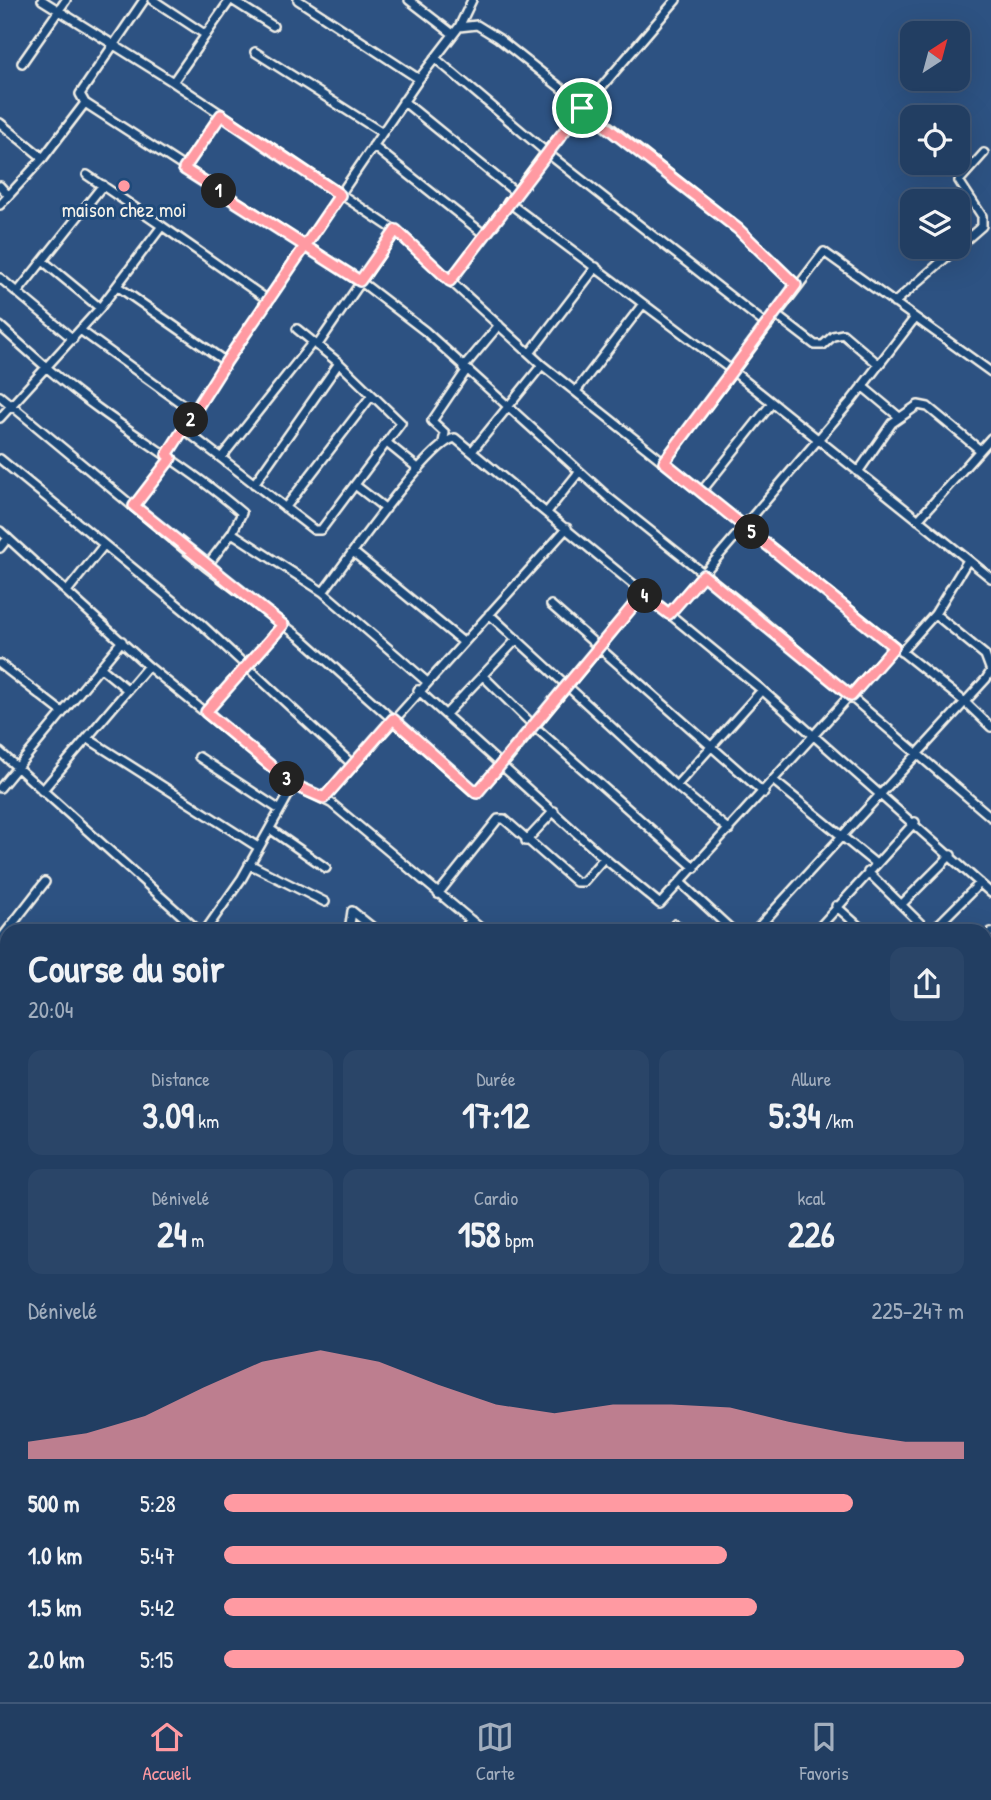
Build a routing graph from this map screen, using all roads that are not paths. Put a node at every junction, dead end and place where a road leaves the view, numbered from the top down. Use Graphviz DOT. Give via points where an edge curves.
graph roads {
  1 [pos="42,0"];
  2 [pos="66,0"];
  3 [pos="144,0"];
  4 [pos="153,0"];
  5 [pos="231,0"];
  6 [pos="298,0"];
  7 [pos="409,0"];
  8 [pos="472,0"];
  9 [pos="676,0"];
  10 [pos="59,10"];
  11 [pos="273,26"];
  12 [pos="458,27"];
  13 [pos="453,34"];
  14 [pos="206,35"];
  15 [pos="114,44"];
  16 [pos="255,52"];
  17 [pos="435,58"];
  18 [pos="22,63"];
  19 [pos="419,79"];
  20 [pos="173,82"];
  21 [pos="403,101"];
  22 [pos="85,103"];
  23 [pos="582,108"];
  24 [pos="221,115"];
  25 [pos="0,123"];
  26 [pos="381,132"];
  27 [pos="373,146"];
  28 [pos="546,152"];
  29 [pos="984,153"];
  30 [pos="43,158"];
  31 [pos="184,169"];
  32 [pos="88,175"];
  33 [pos="0,186"];
  34 [pos="103,186"];
  35 [pos="515,192"];
  36 [pos="8,195"];
  37 [pos="340,195"];
  38 [pos="508,202"];
  39 [pos="0,205"];
  40 [pos="162,226"];
  41 [pos="396,230"];
  42 [pos="485,235"];
  43 [pos="305,246"];
  44 [pos="43,261"];
  45 [pos="596,267"];
  46 [pos="0,278"];
  47 [pos="360,281"];
  48 [pos="450,281"];
  49 [pos="796,285"];
  50 [pos="117,286"];
  51 [pos="17,293"];
  52 [pos="268,300"];
  53 [pos="643,303"];
  54 [pos="894,303"];
  55 [pos="100,308"];
  56 [pos="776,315"];
  57 [pos="914,318"];
  58 [pos="499,326"];
  59 [pos="768,326"];
  60 [pos="0,327"];
  61 [pos="297,329"];
  62 [pos="80,330"];
  63 [pos="73,339"];
  64 [pos="315,344"];
  65 [pos="530,353"];
  66 [pos="226,362"];
  67 [pos="339,363"];
  68 [pos="877,363"];
  69 [pos="542,365"];
  70 [pos="47,369"];
  71 [pos="465,369"];
  72 [pos="991,372"];
  73 [pos="734,373"];
  74 [pos="862,386"];
  75 [pos="576,391"];
  76 [pos="372,395"];
  77 [pos="0,396"];
  78 [pos="772,403"];
  79 [pos="10,406"];
  80 [pos="508,408"];
  81 [pos="196,414"];
  82 [pos="898,416"];
  83 [pos="0,418"];
  84 [pos="185,430"];
  85 [pos="991,438"];
  86 [pos="816,439"];
  87 [pos="443,442"];
  88 [pos="387,443"];
  89 [pos="473,450"];
  90 [pos="980,450"];
  91 [pos="169,457"];
  92 [pos="221,458"];
  93 [pos="0,459"];
  94 [pos="664,462"];
  95 [pos="419,469"];
  96 [pos="579,472"];
  97 [pos="858,472"];
  98 [pos="254,484"];
  99 [pos="355,485"];
  100 [pos="701,492"];
  101 [pos="134,506"];
  102 [pos="285,508"];
  103 [pos="386,509"];
  104 [pos="547,512"];
  105 [pos="918,520"];
  106 [pos="743,525"];
  107 [pos="567,528"];
  108 [pos="0,531"];
  109 [pos="232,533"];
  110 [pos="8,538"];
  111 [pos="104,545"];
  112 [pos="0,548"];
  113 [pos="353,552"];
  114 [pos="968,560"];
  115 [pos="206,567"];
  116 [pos="703,575"];
  117 [pos="991,578"];
  118 [pos="68,590"];
  119 [pos="323,592"];
  120 [pos="643,594"];
  121 [pos="551,606"];
  122 [pos="489,614"];
  123 [pos="669,614"];
  124 [pos="935,614"];
  125 [pos="283,625"];
  126 [pos="517,639"];
  127 [pos="122,641"];
  128 [pos="463,642"];
  129 [pos="598,648"];
  130 [pos="897,649"];
  131 [pos="0,664"];
  132 [pos="248,665"];
  133 [pos="148,666"];
  134 [pos="100,667"];
  135 [pos="484,677"];
  136 [pos="426,681"];
  137 [pos="568,685"];
  138 [pos="128,690"];
  139 [pos="418,690"];
  140 [pos="762,690"];
  141 [pos="851,696"];
  142 [pos="966,703"];
  143 [pos="62,712"];
  144 [pos="206,712"];
  145 [pos="447,713"];
  146 [pos="393,719"];
  147 [pos="534,726"];
  148 [pos="991,727"];
  149 [pos="815,736"];
  150 [pos="87,738"];
  151 [pos="711,747"];
  152 [pos="0,752"];
  153 [pos="920,754"];
  154 [pos="199,757"];
  155 [pos="354,765"];
  156 [pos="503,765"];
  157 [pos="18,768"];
  158 [pos="775,781"];
  159 [pos="294,785"];
  160 [pos="676,786"];
  161 [pos="0,788"];
  162 [pos="42,790"];
  163 [pos="880,792"];
  164 [pos="764,793"];
  165 [pos="324,798"];
  166 [pos="280,810"];
  167 [pos="554,811"];
  168 [pos="991,817"];
  169 [pos="915,822"];
  170 [pos="270,829"];
  171 [pos="729,830"];
  172 [pos="843,835"];
  173 [pos="526,841"];
  174 [pos="258,847"];
  175 [pos="951,855"];
  176 [pos="604,858"];
  177 [pos="249,864"];
  178 [pos="876,864"];
  179 [pos="326,868"];
  180 [pos="695,868"];
  181 [pos="868,872"];
  182 [pos="45,882"];
  183 [pos="980,883"];
  184 [pos="682,884"];
  185 [pos="991,892"];
  186 [pos="438,894"];
  187 [pos="325,902"];
  188 [pos="902,904"];
  189 [pos="836,906"];
  190 [pos="471,920"];
  191 [pos="12,924"];
  192 [pos="191,924"];
  193 [pos="210,924"];
  194 [pos="350,924"];
  195 [pos="368,924"];
  196 [pos="468,924"];
  197 [pos="476,924"];
  198 [pos="725,924"];
  199 [pos="761,924"];
  200 [pos="822,924"];
  201 [pos="856,924"];
  202 [pos="923,924"];
  203 [pos="937,924"];
  1 -- 10 [label="street"];
  2 -- 10 [label="street"];
  3 -- 15 [label="street"];
  4 -- 14 [label="street"];
  5 -- 11 [label="street"];
  5 -- 14 [label="street"];
  6 -- 19 [label="street"];
  7 -- 13 [label="street"];
  8 -- 12 [label="street"];
  9 -- 23 [label="street"];
  10 -- 15 [label="street"];
  10 -- 18 [label="street"];
  12 -- 13 [label="street"];
  12 -- 23 [label="street" via="468,24 486,29"];
  13 -- 17 [label="street"];
  14 -- 20 [label="street"];
  15 -- 20 [label="street"];
  15 -- 22 [label="street" via="80,94"];
  16 -- 26 [label="street"];
  17 -- 19 [label="street"];
  17 -- 28 [label="street"];
  19 -- 21 [label="street"];
  20 -- 24 [label="street"];
  21 -- 26 [label="street"];
  21 -- 35 [label="street"];
  22 -- 30 [label="street"];
  22 -- 31 [label="street"];
  23 -- 28 [label="street"];
  23 -- 49 [label="street" via="738,229"];
  24 -- 31 [label="street"];
  24 -- 37 [label="street"];
  25 -- 30 [label="street"];
  26 -- 27 [label="street"];
  27 -- 37 [label="street"];
  27 -- 42 [label="street"];
  28 -- 35 [label="street"];
  28 -- 59 [label="street"];
  29 -- 54 [label="street" via="959,181 982,216 982,226"];
  30 -- 36 [label="street"];
  31 -- 43 [label="street"];
  32 -- 34 [label="street"];
  33 -- 36 [label="street"];
  34 -- 40 [label="street"];
  34 -- 44 [label="street"];
  35 -- 38 [label="street"];
  36 -- 39 [label="street"];
  37 -- 41 [label="street"];
  37 -- 43 [label="street"];
  38 -- 42 [label="street"];
  38 -- 45 [label="street"];
  40 -- 50 [label="street"];
  40 -- 52 [label="street"];
  41 -- 47 [label="street"];
  41 -- 48 [label="street"];
  42 -- 48 [label="street"];
  43 -- 47 [label="street"];
  43 -- 52 [label="street"];
  44 -- 51 [label="street"];
  44 -- 55 [label="street"];
  45 -- 53 [label="street"];
  45 -- 65 [label="street"];
  46 -- 51 [label="street"];
  47 -- 64 [label="street"];
  47 -- 71 [label="street"];
  48 -- 58 [label="street"];
  49 -- 54 [label="street" via="824,252"];
  49 -- 56 [label="street"];
  50 -- 55 [label="street"];
  50 -- 66 [label="street"];
  51 -- 63 [label="street"];
  52 -- 66 [label="street"];
  53 -- 73 [label="street"];
  53 -- 75 [label="street"];
  54 -- 57 [label="street"];
  55 -- 62 [label="street"];
  56 -- 59 [label="street"];
  56 -- 68 [label="street" via="815,345 843,334"];
  57 -- 68 [label="street"];
  57 -- 72 [label="street"];
  58 -- 65 [label="street"];
  58 -- 71 [label="street"];
  59 -- 73 [label="street"];
  60 -- 70 [label="street"];
  61 -- 64 [label="street"];
  62 -- 63 [label="street"];
  62 -- 81 [label="street"];
  63 -- 70 [label="street"];
  64 -- 67 [label="street"];
  64 -- 92 [label="street"];
  65 -- 69 [label="street"];
  66 -- 81 [label="street"];
  67 -- 76 [label="street"];
  67 -- 98 [label="street"];
  68 -- 74 [label="street"];
  69 -- 75 [label="street"];
  69 -- 80 [label="street"];
  70 -- 79 [label="street"];
  70 -- 91 [label="street"];
  71 -- 80 [label="street"];
  71 -- 87 [label="street" via="432,421 445,433"];
  73 -- 78 [label="street"];
  73 -- 94 [label="street"];
  74 -- 82 [label="street"];
  74 -- 86 [label="street"];
  75 -- 94 [label="street"];
  76 -- 88 [label="street" via="401,423"];
  76 -- 102 [label="street"];
  77 -- 79 [label="street"];
  78 -- 86 [label="street"];
  78 -- 100 [label="street"];
  79 -- 83 [label="street"];
  79 -- 101 [label="street"];
  80 -- 89 [label="street"];
  80 -- 96 [label="street"];
  81 -- 84 [label="street"];
  82 -- 90 [label="street" via="912,407 928,407"];
  82 -- 97 [label="street"];
  84 -- 91 [label="street"];
  84 -- 92 [label="street"];
  85 -- 90 [label="street"];
  86 -- 97 [label="street"];
  86 -- 106 [label="street"];
  87 -- 89 [label="street" via="455,438"];
  87 -- 95 [label="street"];
  88 -- 95 [label="street"];
  88 -- 99 [label="street"];
  89 -- 104 [label="street"];
  90 -- 105 [label="street"];
  91 -- 101 [label="street"];
  91 -- 109 [label="street" via="242,513"];
  92 -- 98 [label="street"];
  93 -- 111 [label="street"];
  94 -- 100 [label="street"];
  95 -- 103 [label="street"];
  96 -- 104 [label="street"];
  96 -- 116 [label="street"];
  97 -- 105 [label="street"];
  98 -- 102 [label="street"];
  99 -- 102 [label="street" via="321,530 314,530"];
  99 -- 103 [label="street"];
  100 -- 106 [label="street"];
  101 -- 115 [label="street"];
  103 -- 113 [label="street"];
  104 -- 107 [label="street"];
  105 -- 114 [label="street"];
  106 -- 116 [label="street"];
  106 -- 130 [label="street"];
  107 -- 120 [label="street"];
  107 -- 122 [label="street"];
  108 -- 110 [label="street"];
  109 -- 115 [label="street"];
  109 -- 119 [label="street"];
  110 -- 112 [label="street"];
  110 -- 118 [label="street"];
  111 -- 118 [label="street"];
  111 -- 132 [label="street"];
  113 -- 119 [label="street"];
  113 -- 128 [label="street"];
  114 -- 117 [label="street"];
  114 -- 124 [label="street"];
  115 -- 125 [label="street"];
  116 -- 123 [label="street"];
  116 -- 141 [label="street"];
  118 -- 127 [label="street"];
  119 -- 136 [label="street"];
  120 -- 123 [label="street"];
  120 -- 129 [label="street"];
  121 -- 129 [label="street"];
  122 -- 126 [label="street"];
  122 -- 128 [label="street"];
  123 -- 140 [label="street"];
  124 -- 130 [label="street"];
  124 -- 142 [label="street" via="989,662 986,679"];
  125 -- 132 [label="street"];
  125 -- 146 [label="street"];
  126 -- 135 [label="street"];
  126 -- 137 [label="street"];
  127 -- 133 [label="street"];
  127 -- 134 [label="street"];
  128 -- 136 [label="street"];
  129 -- 137 [label="street"];
  129 -- 151 [label="street"];
  130 -- 141 [label="street"];
  130 -- 142 [label="street"];
  131 -- 143 [label="street"];
  132 -- 144 [label="street"];
  132 -- 155 [label="street"];
  133 -- 138 [label="street"];
  133 -- 144 [label="street"];
  134 -- 138 [label="street"];
  134 -- 143 [label="street"];
  135 -- 145 [label="street"];
  135 -- 147 [label="street"];
  136 -- 139 [label="street"];
  137 -- 147 [label="street"];
  137 -- 160 [label="street"];
  138 -- 150 [label="street"];
  139 -- 145 [label="street"];
  139 -- 146 [label="street"];
  140 -- 149 [label="street"];
  140 -- 151 [label="street"];
  141 -- 149 [label="street"];
  141 -- 153 [label="street"];
  142 -- 148 [label="street"];
  142 -- 153 [label="street"];
  143 -- 157 [label="street"];
  144 -- 159 [label="street"];
  145 -- 156 [label="street"];
  146 -- 155 [label="street"];
  146 -- 156 [label="street" via="475,793"];
  147 -- 156 [label="street"];
  147 -- 180 [label="street"];
  149 -- 158 [label="street"];
  149 -- 163 [label="street"];
  150 -- 162 [label="street"];
  150 -- 174 [label="street"];
  151 -- 160 [label="street"];
  151 -- 164 [label="street"];
  152 -- 157 [label="street"];
  153 -- 163 [label="street"];
  153 -- 168 [label="street"];
  154 -- 166 [label="street"];
  155 -- 165 [label="street"];
  156 -- 167 [label="street"];
  157 -- 161 [label="street"];
  157 -- 162 [label="street"];
  158 -- 164 [label="street"];
  158 -- 172 [label="street"];
  159 -- 165 [label="street"];
  159 -- 166 [label="street"];
  160 -- 171 [label="street"];
  162 -- 192 [label="street"];
  163 -- 169 [label="street"];
  163 -- 172 [label="street"];
  164 -- 171 [label="street"];
  165 -- 186 [label="street"];
  166 -- 170 [label="street"];
  167 -- 173 [label="street"];
  167 -- 176 [label="street"];
  169 -- 175 [label="street"];
  169 -- 178 [label="street"];
  170 -- 174 [label="street"];
  170 -- 179 [label="street"];
  171 -- 180 [label="street"];
  172 -- 178 [label="street"];
  172 -- 199 [label="street"];
  173 -- 176 [label="street" via="580,883"];
  173 -- 186 [label="street" via="504,819 498,819"];
  174 -- 177 [label="street"];
  175 -- 183 [label="street"];
  175 -- 188 [label="street"];
  176 -- 184 [label="street" via="660,904"];
  177 -- 187 [label="street"];
  177 -- 193 [label="street"];
  178 -- 181 [label="street"];
  180 -- 184 [label="street"];
  181 -- 188 [label="street"];
  181 -- 189 [label="street"];
  182 -- 191 [label="street"];
  183 -- 185 [label="street"];
  183 -- 203 [label="street"];
  184 -- 198 [label="street"];
  186 -- 190 [label="street"];
  188 -- 202 [label="street"];
  189 -- 200 [label="street"];
  189 -- 201 [label="street"];
  190 -- 196 [label="street"];
  190 -- 197 [label="street"];
  194 -- 195 [label="street" via="352,911"];
}
